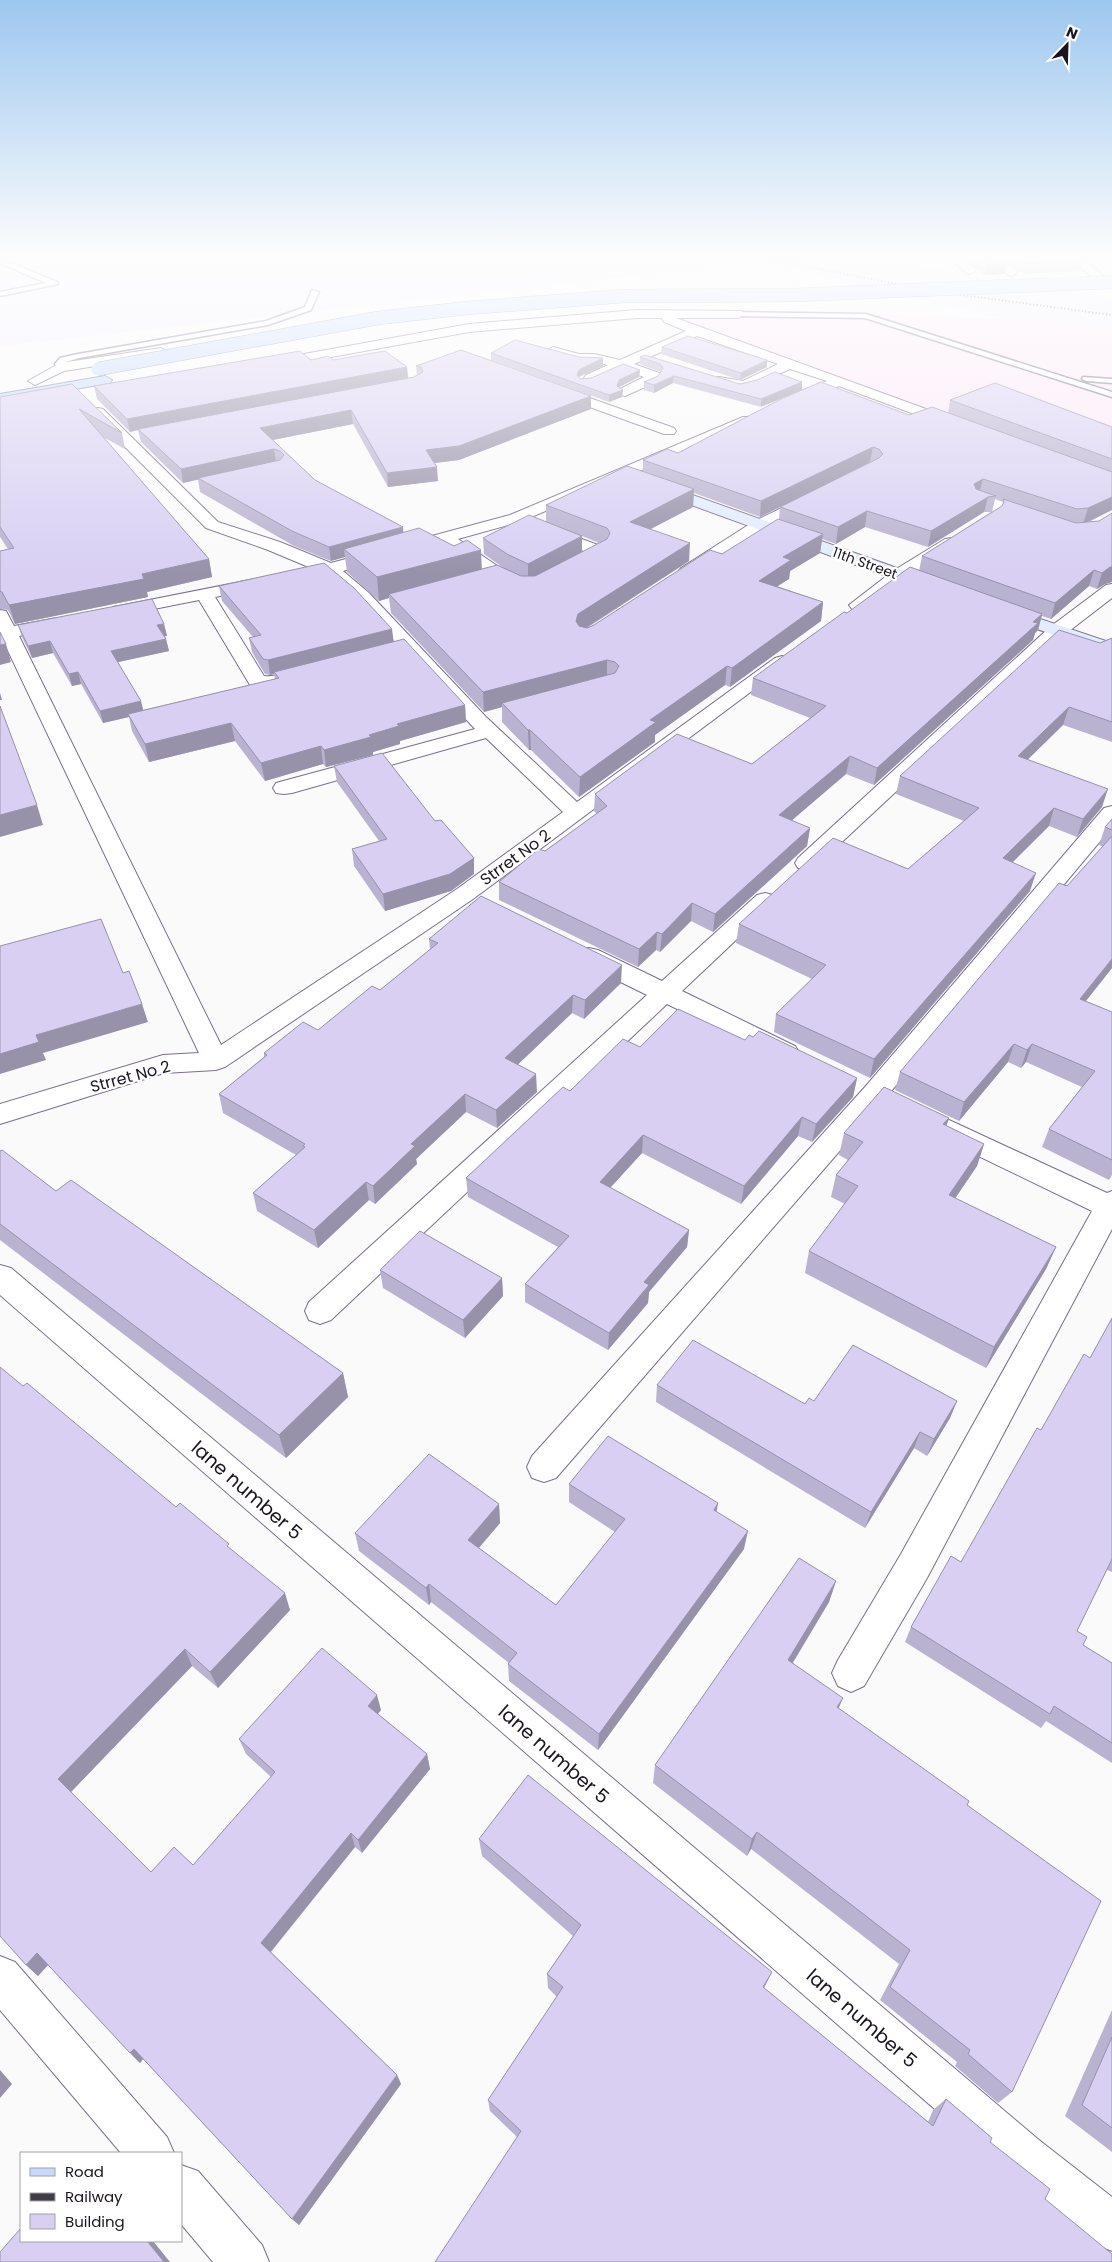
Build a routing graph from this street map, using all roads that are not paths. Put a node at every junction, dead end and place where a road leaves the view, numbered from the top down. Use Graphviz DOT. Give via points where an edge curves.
graph roads {
  1 [pos="62,362"];
  2 [pos="94,362"];
  3 [pos="186,362"];
  4 [pos="203,362"];
  5 [pos="284,362"];
  6 [pos="609,362"];
  7 [pos="632,362"];
  8 [pos="781,362"];
  9 [pos="1011,362"];
  10 [pos="788,364"];
  11 [pos="624,365"];
  12 [pos="258,366"];
  13 [pos="60,367"];
  14 [pos="709,378"];
  15 [pos="1064,378"];
  16 [pos="105,380"];
  17 [pos="35,381"];
  18 [pos="585,381"];
  19 [pos="1112,381"];
  20 [pos="538,384"];
  21 [pos="832,384"];
  22 [pos="0,387"];
  23 [pos="77,391"];
  24 [pos="625,392"];
  25 [pos="1112,395"];
  26 [pos="0,398"];
  27 [pos="781,406"];
  28 [pos="764,413"];
  29 [pos="669,431"];
  30 [pos="964,433"];
  31 [pos="143,436"];
  32 [pos="124,439"];
  33 [pos="619,474"];
  34 [pos="828,490"];
  35 [pos="516,518"];
  36 [pos="758,525"];
  37 [pos="966,533"];
  38 [pos="445,538"];
  39 [pos="330,569"];
  40 [pos="560,573"];
  41 [pos="899,575"];
  42 [pos="500,576"];
  43 [pos="676,579"];
  44 [pos="481,582"];
  45 [pos="536,585"];
  46 [pos="1112,589"];
  47 [pos="946,591"];
  48 [pos="204,594"];
  49 [pos="395,605"];
  50 [pos="992,608"];
  51 [pos="376,610"];
  52 [pos="107,613"];
  53 [pos="844,616"];
  54 [pos="68,621"];
  55 [pos="1057,631"];
  56 [pos="6,634"];
  57 [pos="410,647"];
  58 [pos="1112,649"];
  59 [pos="797,650"];
  60 [pos="391,652"];
  61 [pos="315,672"];
  62 [pos="489,723"];
  63 [pos="284,788"];
  64 [pos="577,813"];
  65 [pos="1112,813"];
  66 [pos="464,894"];
  67 [pos="491,907"];
  68 [pos="569,946"];
  69 [pos="665,993"];
  70 [pos="804,1060"];
  71 [pos="216,1061"];
  72 [pos="847,1082"];
  73 [pos="874,1094"];
  74 [pos="900,1107"];
  75 [pos="0,1114"];
  76 [pos="926,1119"];
  77 [pos="1111,1206"];
  78 [pos="0,1277"];
  79 [pos="320,1311"];
  80 [pos="544,1467"];
  81 [pos="852,1674"];
  82 [pos="0,1977"];
  83 [pos="150,2152"];
  84 [pos="182,2189"];
  85 [pos="1112,2227"];
  86 [pos="244,2262"];
  1 -- 13 [label="lane"];
  2 -- 13 [label="street"];
  3 -- 16 [label="main road, bridge"];
  4 -- 16 [label="main road"];
  5 -- 12 [label="street"];
  6 -- 11 [label="street"];
  7 -- 11 [label="street"];
  8 -- 10 [label="street"];
  9 -- 15 [label="lane"];
  10 -- 14 [label="street" via="744,385"];
  10 -- 21 [label="street"];
  11 -- 18 [label="street"];
  11 -- 24 [label="street" via="654,377"];
  13 -- 17 [label="street"];
  15 -- 19 [label="lane"];
  15 -- 25 [label="lane"];
  16 -- 17 [label="main road"];
  16 -- 23 [label="main road"];
  17 -- 22 [label="main road"];
  20 -- 29 [label="street"];
  21 -- 27 [label="street"];
  21 -- 30 [label="street"];
  23 -- 26 [label="main road"];
  23 -- 32 [label="street"];
  28 -- 33 [label="street"];
  31 -- 32 [label="street"];
  32 -- 39 [label="street" via="184,489 212,525"];
  33 -- 35 [label="street"];
  33 -- 36 [label="street, 11th Street"];
  34 -- 36 [label="street"];
  35 -- 38 [label="street"];
  35 -- 40 [label="street" via="600,552"];
  36 -- 41 [label="street, 11th Street"];
  36 -- 43 [label="street"];
  37 -- 41 [label="street"];
  38 -- 39 [label="street"];
  38 -- 42 [label="street"];
  39 -- 48 [label="street"];
  39 -- 51 [label="street"];
  41 -- 47 [label="street, 11th Street"];
  41 -- 53 [label="street"];
  42 -- 44 [label="street"];
  42 -- 45 [label="street" via="528,589"];
  46 -- 55 [label="street"];
  48 -- 52 [label="street"];
  48 -- 61 [label="street" via="257,681 270,683"];
  49 -- 51 [label="street"];
  50 -- 55 [label="street"];
  51 -- 57 [label="street"];
  54 -- 56 [label="street"];
  55 -- 58 [label="street"];
  55 -- 69 [label="street"];
  56 -- 71 [label="street"];
  57 -- 60 [label="street"];
  57 -- 62 [label="street"];
  59 -- 64 [label="street, Strret No 2"];
  62 -- 63 [label="street"];
  62 -- 64 [label="street"];
  64 -- 66 [label="street, Strret No 2"];
  65 -- 73 [label="street"];
  66 -- 67 [label="street"];
  66 -- 71 [label="street, Strret No 2"];
  68 -- 69 [label="street"];
  69 -- 70 [label="street"];
  69 -- 79 [label="street"];
  71 -- 75 [label="street, Strret No 2" via="163,1064"];
  72 -- 73 [label="street"];
  73 -- 74 [label="street"];
  73 -- 80 [label="street"];
  76 -- 77 [label="street"];
  77 -- 81 [label="street"];
  78 -- 85 [label="street, lane number 5" via="1023,2156"];
  82 -- 83 [label="street"];
  84 -- 86 [label="street"];
}
